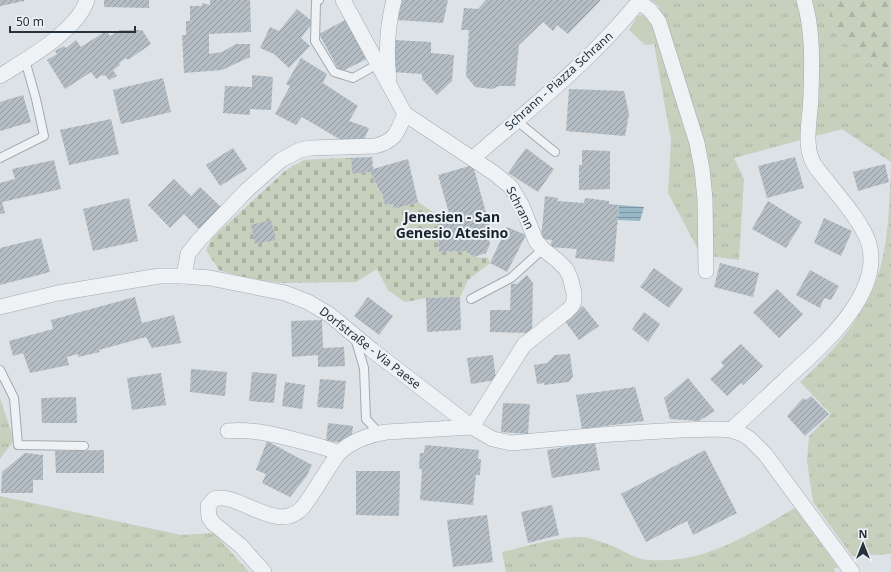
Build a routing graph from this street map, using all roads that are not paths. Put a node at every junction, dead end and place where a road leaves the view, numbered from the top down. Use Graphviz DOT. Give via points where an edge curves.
graph roads {
  1 [pos="87,0"];
  2 [pos="319,0"];
  3 [pos="343,0"];
  4 [pos="394,0"];
  5 [pos="804,0"];
  6 [pos="640,1"];
  7 [pos="25,60"];
  8 [pos="378,64"];
  9 [pos="0,76"];
  10 [pos="389,84"];
  11 [pos="405,114"];
  12 [pos="517,121"];
  13 [pos="555,152"];
  14 [pos="0,158"];
  15 [pos="473,158"];
  16 [pos="543,249"];
  17 [pos="706,271"];
  18 [pos="184,276"];
  19 [pos="471,299"];
  20 [pos="0,307"];
  21 [pos="354,334"];
  22 [pos="0,370"];
  23 [pos="472,427"];
  24 [pos="731,430"];
  25 [pos="228,431"];
  26 [pos="378,433"];
  27 [pos="84,446"];
  28 [pos="339,453"];
  29 [pos="848,569"];
  30 [pos="264,572"];
  1 -- 7 [label="street" via="68,27"];
  2 -- 8 [label="lane" via="316,2 315,41 334,72 353,78"];
  3 -- 8 [label="street"];
  4 -- 10 [label="street" via="388,27"];
  5 -- 24 [label="street" via="810,39 809,153 815,166 863,231 871,252 871,264 862,293 834,332 816,352"];
  6 -- 12 [label="street, Schrann - Piazza Schrann" via="601,46"];
  6 -- 17 [label="street" via="659,22 696,143 705,189"];
  7 -- 9 [label="street"];
  7 -- 14 [label="lane" via="44,136"];
  8 -- 10 [label="street"];
  10 -- 11 [label="street"];
  11 -- 15 [label="street, Schrann"];
  11 -- 18 [label="street" via="397,133 384,144 311,148 300,150 281,160 247,190 199,240 188,254"];
  12 -- 13 [label="lane"];
  12 -- 15 [label="street, Schrann - Piazza Schrann"];
  15 -- 16 [label="street, Schrann" via="511,187 522,206 532,233"];
  16 -- 19 [label="lane" via="511,278"];
  16 -- 23 [label="street, Schrann" via="566,269 574,293 572,306 524,345"];
  18 -- 20 [label="street, Dorfstraße - Via Paese" via="147,277 105,284"];
  18 -- 21 [label="street, Dorfstraße - Via Paese" via="210,278 285,293 320,308"];
  21 -- 23 [label="street, Dorfstraße - Via Paese"];
  21 -- 26 [label="lane" via="364,368 366,419"];
  22 -- 27 [label="lane" via="14,398 18,445"];
  23 -- 24 [label="street, Dorfstraße - Via Paese" via="493,440 511,443 612,434"];
  23 -- 26 [label="street"];
  24 -- 29 [label="street, Dorfstraße - Via Paese" via="750,439 765,454"];
  25 -- 28 [label="street" via="244,430 270,434"];
  26 -- 28 [label="street" via="343,448"];
  28 -- 30 [label="street" via="302,507 293,514 280,516 258,512 224,497 210,502 208,512 213,523 241,546"];
}
